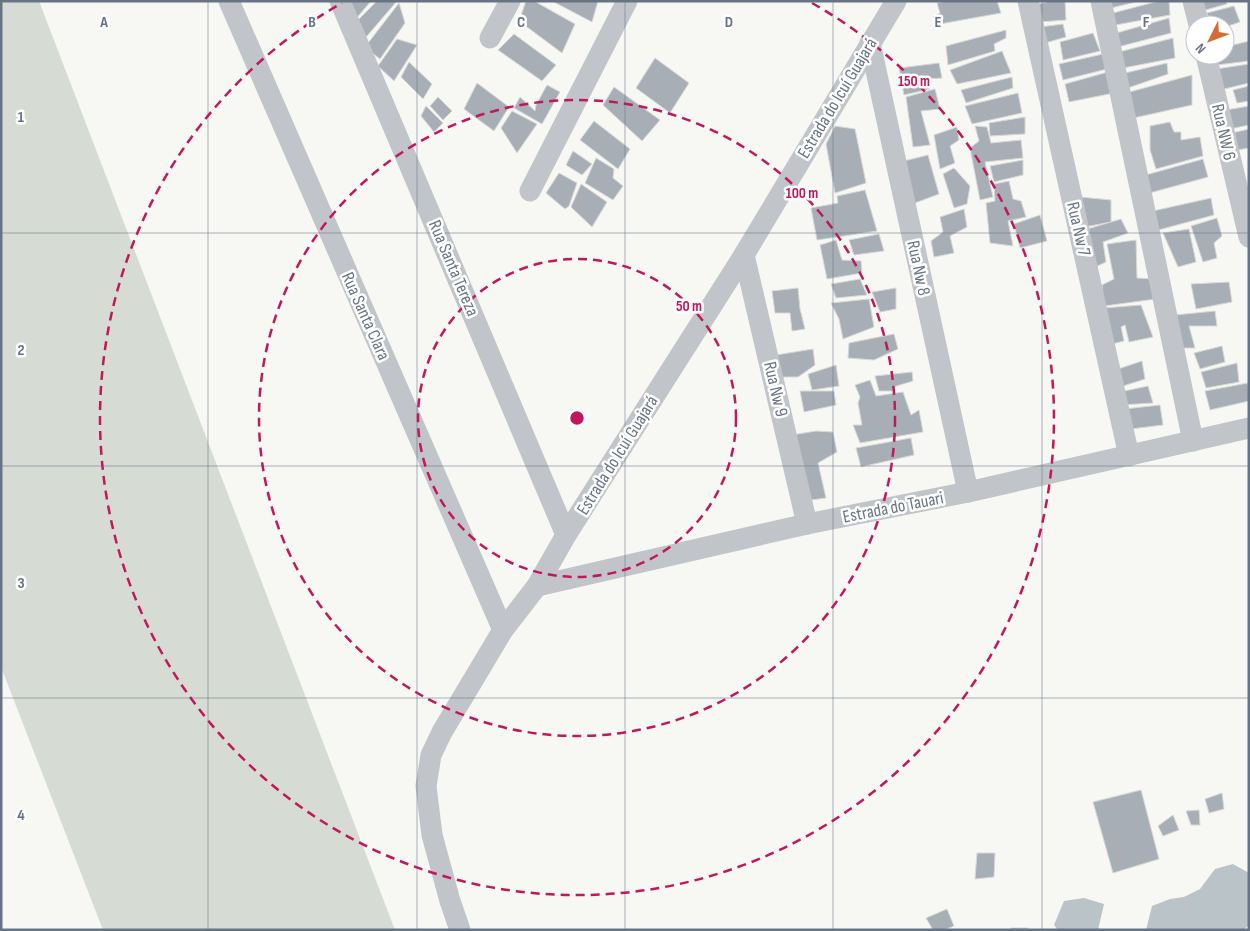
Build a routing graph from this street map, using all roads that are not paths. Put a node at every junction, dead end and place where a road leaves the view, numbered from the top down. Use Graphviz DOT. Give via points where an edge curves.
graph roads {
  1 [pos="229,1"];
  2 [pos="340,1"];
  3 [pos="510,1"];
  4 [pos="626,1"];
  5 [pos="1028,1"];
  6 [pos="1101,1"];
  7 [pos="1193,1"];
  8 [pos="892,2"];
  9 [pos="1196,15"];
  10 [pos="490,38"];
  11 [pos="870,43"];
  12 [pos="1209,65"];
  13 [pos="530,191"];
  14 [pos="1245,201"];
  15 [pos="1249,237"];
  16 [pos="744,255"];
  17 [pos="1249,428"];
  18 [pos="1193,442"];
  19 [pos="1130,456"];
  20 [pos="968,492"];
  21 [pos="807,524"];
  22 [pos="566,535"];
  23 [pos="537,586"];
  24 [pos="503,630"];
  25 [pos="460,930"];
  1 -- 24 [label="street, Rua Santa Clara"];
  2 -- 22 [label="street, Rua Santa Tereza"];
  3 -- 10 [label="street"];
  4 -- 13 [label="street"];
  5 -- 19 [label="street, Rua Nw 7"];
  6 -- 18 [label="street"];
  7 -- 9 [label="street"];
  8 -- 11 [label="street, Estrada do Icuí Guajará"];
  11 -- 16 [label="street, Estrada do Icuí Guajará"];
  11 -- 20 [label="street, Rua Nw 8"];
  12 -- 14 [label="street, Rua NW 6"];
  14 -- 15 [label="street, Rua NW 6"];
  16 -- 21 [label="street, Rua Nw 9"];
  16 -- 22 [label="street, Estrada do Icuí Guajará"];
  17 -- 18 [label="street, Estrada do Tauari"];
  18 -- 19 [label="street, Estrada do Tauari"];
  19 -- 20 [label="street, Estrada do Tauari"];
  20 -- 21 [label="street, Estrada do Tauari"];
  21 -- 23 [label="street, Estrada do Tauari"];
  22 -- 23 [label="street, Estrada do Icuí Guajará"];
  23 -- 24 [label="street, Estrada do Icuí Guajará"];
  24 -- 25 [label="street, Estrada do Icuí Guajará" via="442,732 431,755 426,786 432,835"];
}
